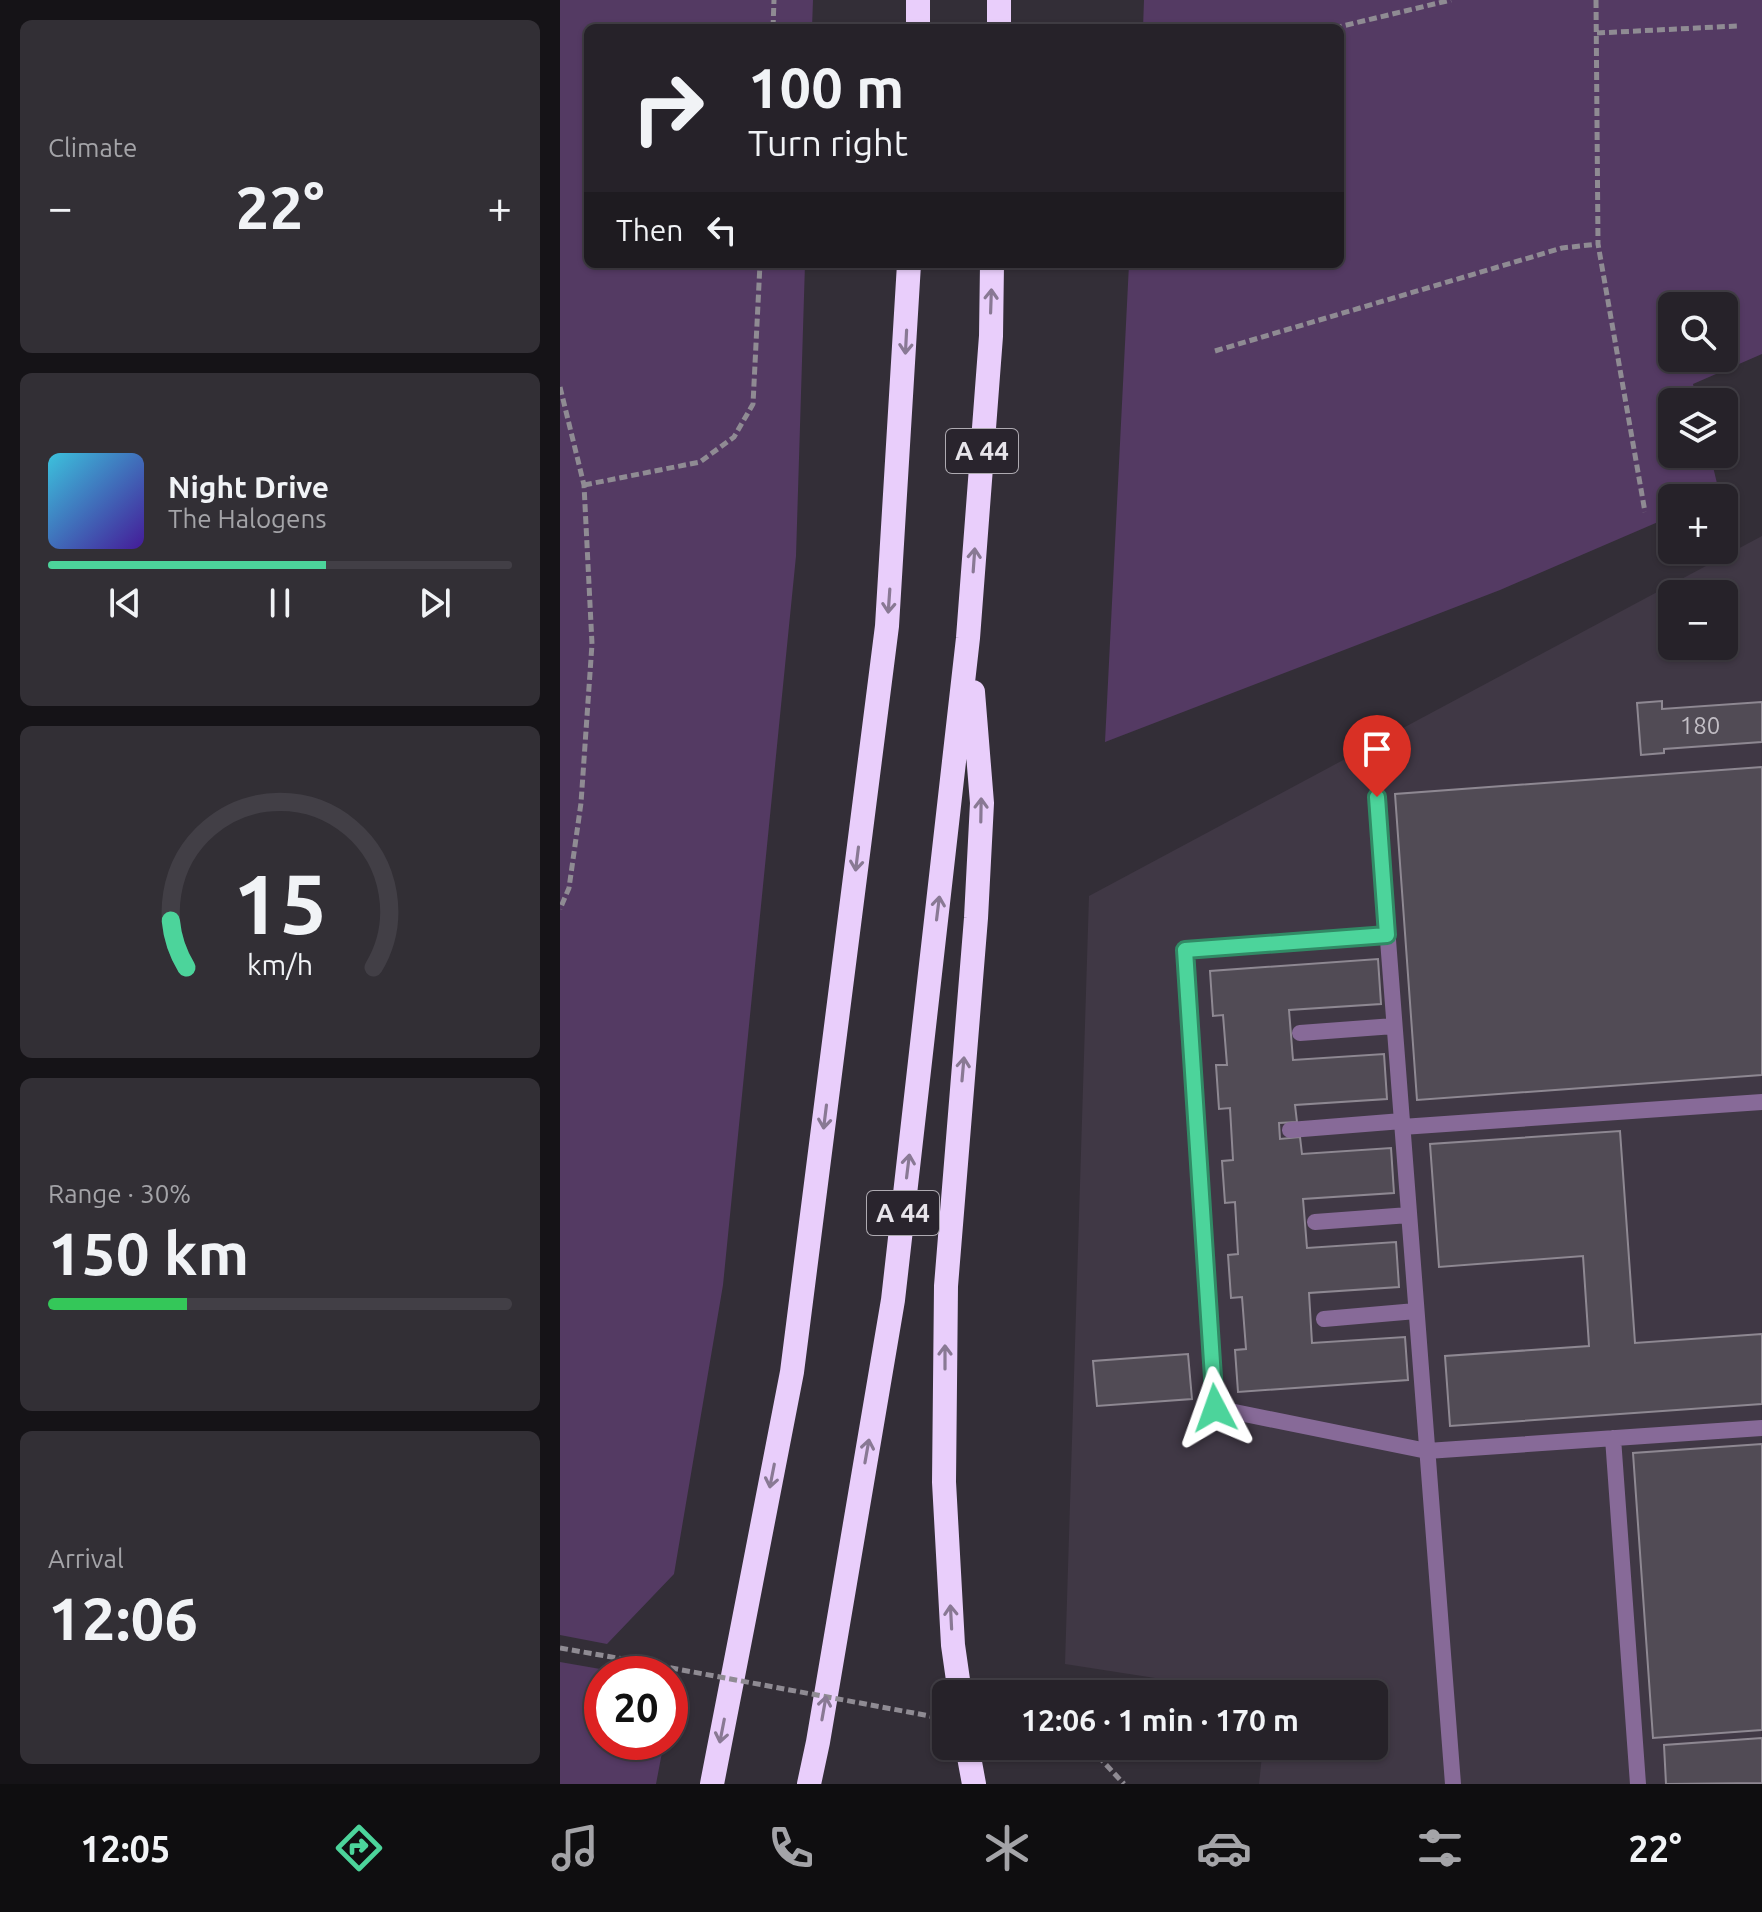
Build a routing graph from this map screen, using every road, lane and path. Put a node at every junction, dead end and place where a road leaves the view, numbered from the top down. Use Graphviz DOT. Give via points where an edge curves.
graph roads {
  1 [pos="774,0"];
  2 [pos="918,0"];
  3 [pos="999,0"];
  4 [pos="1451,0"];
  5 [pos="1596,0"];
  6 [pos="773,24"];
  7 [pos="918,24"];
  8 [pos="999,24"];
  9 [pos="1344,26"];
  10 [pos="1737,26"];
  11 [pos="1597,33"];
  12 [pos="1598,244"];
  13 [pos="760,268"];
  14 [pos="909,268"];
  15 [pos="992,268"];
  16 [pos="1215,351"];
  17 [pos="560,387"];
  18 [pos="584,485"];
  19 [pos="1645,512"];
  20 [pos="968,638"];
  21 [pos="1377,797"];
  22 [pos="560,909"];
  23 [pos="1387,935"];
  24 [pos="1394,1026"];
  25 [pos="1300,1033"];
  26 [pos="1762,1102"];
  27 [pos="1402,1124"];
  28 [pos="1290,1130"];
  29 [pos="1409,1215"];
  30 [pos="1315,1222"];
  31 [pos="1416,1311"];
  32 [pos="1324,1319"];
  33 [pos="1762,1428"];
  34 [pos="1613,1438"];
  35 [pos="1427,1451"];
  36 [pos="560,1648"];
  37 [pos="958,1680"];
  38 [pos="932,1716"];
  39 [pos="970,1760"];
  40 [pos="1102,1760"];
  41 [pos="712,1784"];
  42 [pos="809,1784"];
  43 [pos="974,1784"];
  44 [pos="1124,1784"];
  45 [pos="1453,1784"];
  46 [pos="1638,1784"];
  1 -- 6 [label="path"];
  2 -- 7 [label="highway"];
  3 -- 8 [label="highway"];
  4 -- 9 [label="path"];
  5 -- 11 [label="path"];
  10 -- 11 [label="path"];
  11 -- 12 [label="path"];
  12 -- 16 [label="path" via="1562,248"];
  12 -- 19 [label="path"];
  13 -- 18 [label="path" via="753,404 734,437 700,462"];
  14 -- 41 [label="highway, one-way" via="887,626 792,1372"];
  20 -- 15 [label="highway, A 44, one-way"];
  17 -- 18 [label="path"];
  18 -- 22 [label="path" via="592,644 581,803 569,888"];
  37 -- 20 [label="highway, one-way" via="944,1482 945,1316 982,803"];
  42 -- 20 [label="highway, A 44, one-way" via="893,1300"];
  21 -- 23 [label="lane"];
  23 -- 24 [label="lane"];
  23 -- 35 [label="lane" via="1185,950 1215,1408"];
  24 -- 25 [label="lane"];
  24 -- 27 [label="lane"];
  26 -- 27 [label="lane"];
  27 -- 28 [label="lane"];
  27 -- 29 [label="lane"];
  29 -- 30 [label="lane"];
  29 -- 31 [label="lane"];
  31 -- 32 [label="lane"];
  31 -- 35 [label="lane"];
  33 -- 34 [label="lane"];
  34 -- 35 [label="lane"];
  34 -- 46 [label="lane"];
  35 -- 45 [label="lane"];
  36 -- 38 [label="path, bridge"];
  39 -- 43 [label="highway"];
  40 -- 44 [label="path"];
}
